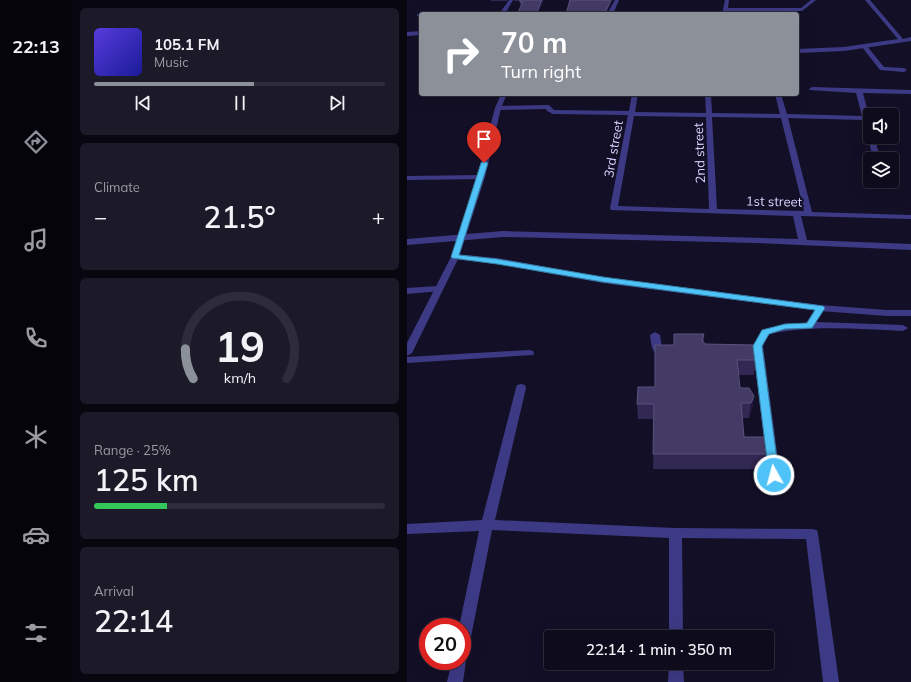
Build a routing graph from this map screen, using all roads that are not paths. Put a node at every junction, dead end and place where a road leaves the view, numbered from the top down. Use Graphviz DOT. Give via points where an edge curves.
graph roads {
  1 [pos="511,0"];
  2 [pos="617,0"];
  3 [pos="727,0"];
  4 [pos="814,0"];
  5 [pos="867,0"];
  6 [pos="802,9"];
  7 [pos="503,12"];
  8 [pos="611,12"];
  9 [pos="725,12"];
  10 [pos="799,12"];
  11 [pos="419,33"];
  12 [pos="407,34"];
  13 [pos="911,38"];
  14 [pos="901,40"];
  15 [pos="864,46"];
  16 [pos="799,51"];
  17 [pos="905,70"];
  18 [pos="812,89"];
  19 [pos="859,91"];
  20 [pos="911,92"];
  21 [pos="503,96"];
  22 [pos="635,96"];
  23 [pos="708,96"];
  24 [pos="779,96"];
  25 [pos="498,108"];
  26 [pos="863,108"];
  27 [pos="632,113"];
  28 [pos="710,114"];
  29 [pos="784,116"];
  30 [pos="863,118"];
  31 [pos="481,177"];
  32 [pos="407,178"];
  33 [pos="614,208"];
  34 [pos="713,211"];
  35 [pos="796,213"];
  36 [pos="809,214"];
  37 [pos="911,217"];
  38 [pos="461,239"];
  39 [pos="407,242"];
  40 [pos="803,242"];
  41 [pos="911,247"];
  42 [pos="455,257"];
  43 [pos="438,289"];
  44 [pos="407,291"];
  45 [pos="820,308"];
  46 [pos="911,313"];
  47 [pos="809,326"];
  48 [pos="903,328"];
  49 [pos="655,335"];
  50 [pos="407,353"];
  51 [pos="529,354"];
  52 [pos="667,354"];
  53 [pos="407,360"];
  54 [pos="521,388"];
  55 [pos="774,475"];
  56 [pos="487,525"];
  57 [pos="407,529"];
  58 [pos="675,534"];
  59 [pos="468,618"];
  60 [pos="676,630"];
  61 [pos="457,670"];
  62 [pos="676,670"];
  63 [pos="455,682"];
  64 [pos="676,682"];
  65 [pos="831,682"];
  1 -- 7 [label="street"];
  2 -- 8 [label="street"];
  3 -- 9 [label="street"];
  4 -- 6 [label="street"];
  5 -- 14 [label="street"];
  6 -- 9 [label="street"];
  6 -- 10 [label="street"];
  11 -- 12 [label="street"];
  13 -- 14 [label="street"];
  14 -- 15 [label="street"];
  15 -- 16 [label="street"];
  15 -- 17 [label="street" via="882,68"];
  18 -- 19 [label="street"];
  19 -- 20 [label="street"];
  19 -- 26 [label="street"];
  21 -- 25 [label="street"];
  22 -- 27 [label="street, 3rd street"];
  23 -- 28 [label="street, 2nd street"];
  24 -- 29 [label="street, 1st street"];
  25 -- 27 [label="street" via="549,107 553,112"];
  25 -- 31 [label="street"];
  27 -- 28 [label="street"];
  27 -- 33 [label="street, 3rd street"];
  28 -- 29 [label="street"];
  28 -- 34 [label="street, 2nd street"];
  29 -- 30 [label="street"];
  29 -- 36 [label="street, 1st street"];
  31 -- 32 [label="street"];
  31 -- 38 [label="street"];
  33 -- 34 [label="street, 1st street"];
  34 -- 35 [label="street, 1st street"];
  35 -- 36 [label="street, 1st street"];
  35 -- 40 [label="street"];
  36 -- 37 [label="street"];
  38 -- 39 [label="street"];
  38 -- 40 [label="street" via="503,234"];
  38 -- 42 [label="street"];
  40 -- 41 [label="street"];
  42 -- 43 [label="street"];
  42 -- 45 [label="street" via="497,261 603,280"];
  43 -- 44 [label="street"];
  43 -- 50 [label="street"];
  45 -- 46 [label="street"];
  45 -- 47 [label="street"];
  47 -- 48 [label="street"];
  47 -- 55 [label="street" via="785,326 765,332 755,355"];
  49 -- 52 [label="street" via="657,350"];
  51 -- 53 [label="street"];
  54 -- 56 [label="street"];
  56 -- 57 [label="street"];
  56 -- 58 [label="street"];
  56 -- 59 [label="street"];
  58 -- 60 [label="street"];
  58 -- 65 [label="street" via="812,534"];
  61 -- 63 [label="street"];
  62 -- 64 [label="street"];
}
